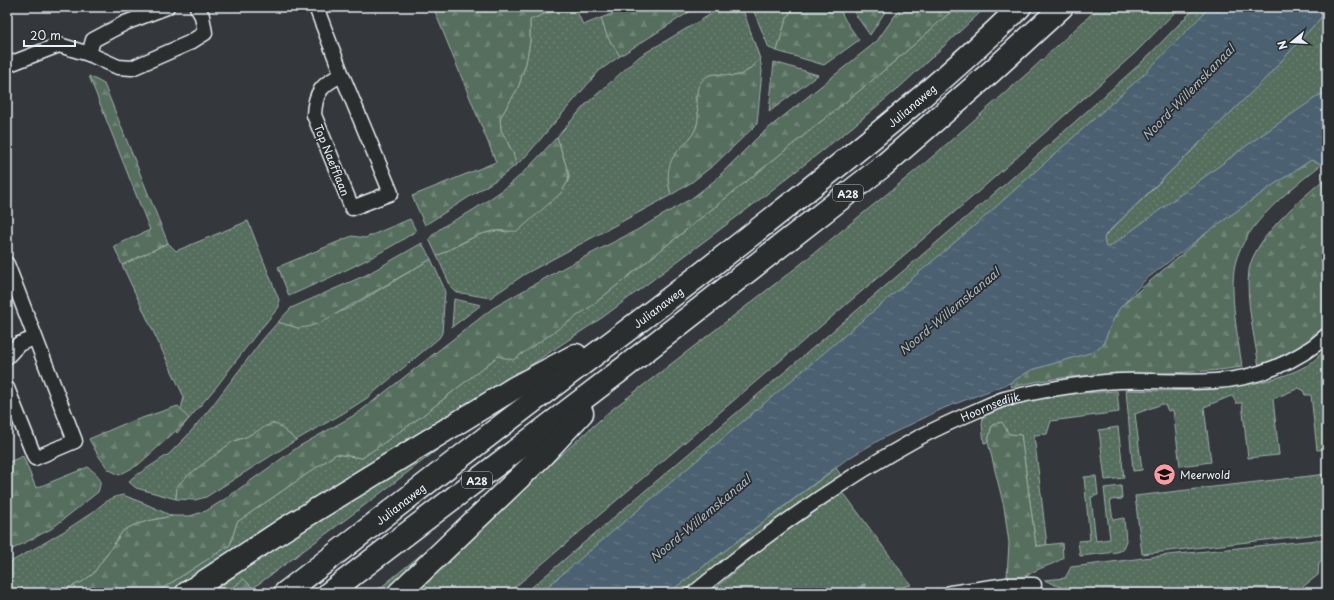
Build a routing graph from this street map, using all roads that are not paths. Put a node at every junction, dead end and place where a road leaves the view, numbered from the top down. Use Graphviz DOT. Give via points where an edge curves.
graph roads {
  1 [pos="166,7"];
  2 [pos="197,7"];
  3 [pos="316,7"];
  4 [pos="1020,7"];
  5 [pos="1062,7"];
  6 [pos="89,54"];
  7 [pos="7,65"];
  8 [pos="342,75"];
  9 [pos="7,264"];
  10 [pos="642,320"];
  11 [pos="1327,335"];
  12 [pos="35,338"];
  13 [pos="7,357"];
  14 [pos="625,367"];
  15 [pos="7,388"];
  16 [pos="1034,585"];
  17 [pos="187,593"];
  18 [pos="285,593"];
  19 [pos="329,593"];
  20 [pos="399,593"];
  21 [pos="694,593"];
  22 [pos="950,593"];
  1 -- 6 [label="street" via="125,23 93,40"];
  2 -- 6 [label="street" via="202,16 205,33 189,43 132,68 118,68"];
  3 -- 8 [label="street, Top Naefflaan"];
  4 -- 10 [label="highway, Julianaweg / A28" via="885,129"];
  5 -- 14 [label="highway, A28" via="883,166"];
  6 -- 7 [label="street" via="59,45"];
  8 -- 8 [label="street, Top Naefflaan" via="328,81 319,92 314,102 314,115 352,208 391,193"];
  9 -- 12 [label="street"];
  10 -- 17 [label="highway, A28" via="516,387 290,526"];
  10 -- 18 [label="highway, Julianaweg / A28" via="472,447"];
  11 -- 21 [label="street, Hoornsedijk" via="1281,365 1232,380 1112,382 1069,386 1003,400 944,424 842,483 768,534"];
  12 -- 13 [label="street" via="20,344"];
  12 -- 15 [label="street" via="75,441 35,458"];
  14 -- 19 [label="highway, A28"];
  14 -- 20 [label="highway, A28" via="540,458"];
  16 -- 22 [label="street" via="1007,585"];
}
